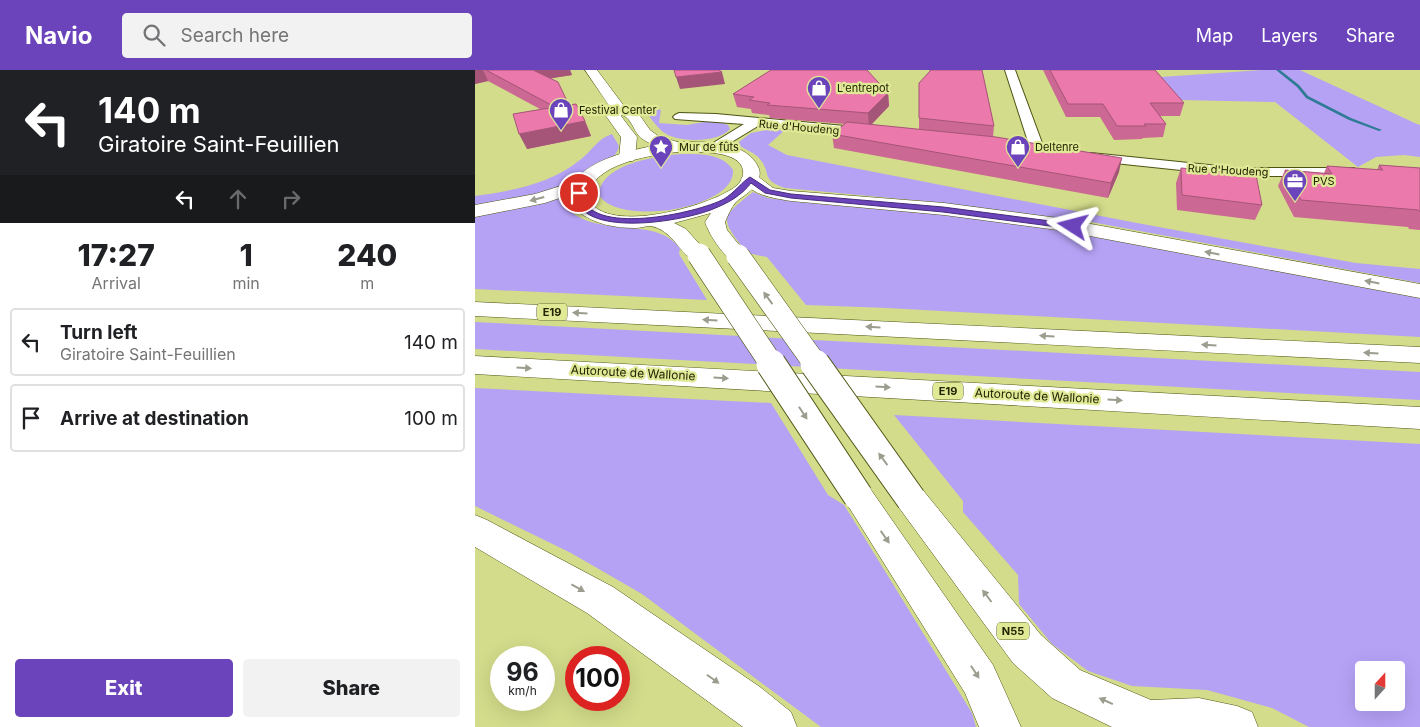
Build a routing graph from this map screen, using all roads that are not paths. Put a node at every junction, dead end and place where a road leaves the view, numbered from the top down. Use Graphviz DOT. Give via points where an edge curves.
graph roads {
  1 [pos="591,70"];
  2 [pos="1010,70"];
  3 [pos="619,109"];
  4 [pos="679,117"];
  5 [pos="754,122"];
  6 [pos="883,134"];
  7 [pos="678,147"];
  8 [pos="715,148"];
  9 [pos="1038,151"];
  10 [pos="1077,155"];
  11 [pos="627,158"];
  12 [pos="1364,172"];
  13 [pos="750,179"];
  14 [pos="583,184"];
  15 [pos="727,200"];
  16 [pos="475,211"];
  17 [pos="655,221"];
  18 [pos="1420,291"];
  19 [pos="475,309"];
  20 [pos="1420,355"];
  21 [pos="475,365"];
  22 [pos="1420,418"];
  23 [pos="475,530"];
  24 [pos="1141,724"];
  25 [pos="776,727"];
  26 [pos="1000,727"];
  27 [pos="1237,727"];
  1 -- 3 [label="main road"];
  2 -- 9 [label="street"];
  3 -- 7 [label="main road" via="631,113 645,134"];
  3 -- 11 [label="main road" via="613,116 629,137"];
  4 -- 5 [label="street, Rue d'Houdeng"];
  5 -- 6 [label="street, Rue d'Houdeng"];
  5 -- 8 [label="street"];
  7 -- 8 [label="main road"];
  7 -- 11 [label="main road"];
  8 -- 13 [label="main road" via="741,156 749,163"];
  10 -- 12 [label="street, Rue d'Houdeng" via="1238,172"];
  11 -- 14 [label="main road" via="601,169"];
  13 -- 15 [label="main road, N55" via="742,190"];
  18 -- 13 [label="main road, one-way" via="1058,224 791,196 768,192"];
  14 -- 16 [label="main road, one-way" via="532,201"];
  14 -- 17 [label="main road, N55" via="579,201 585,209 597,215 633,222"];
  15 -- 17 [label="main road, N55" via="692,214"];
  24 -- 15 [label="main road, N55, one-way, bridge" via="1066,684 1027,649 911,499 718,231 715,222"];
  17 -- 26 [label="main road, N55, one-way, bridge" via="679,233 699,255 979,678"];
  20 -- 19 [label="main road, E19, one-way"];
  21 -- 22 [label="main road, Autoroute de Wallonie / E19, one-way"];
  23 -- 25 [label="main road, one-way" via="600,600"];
  24 -- 27 [label="main road, N55" via="1199,719"];
}
